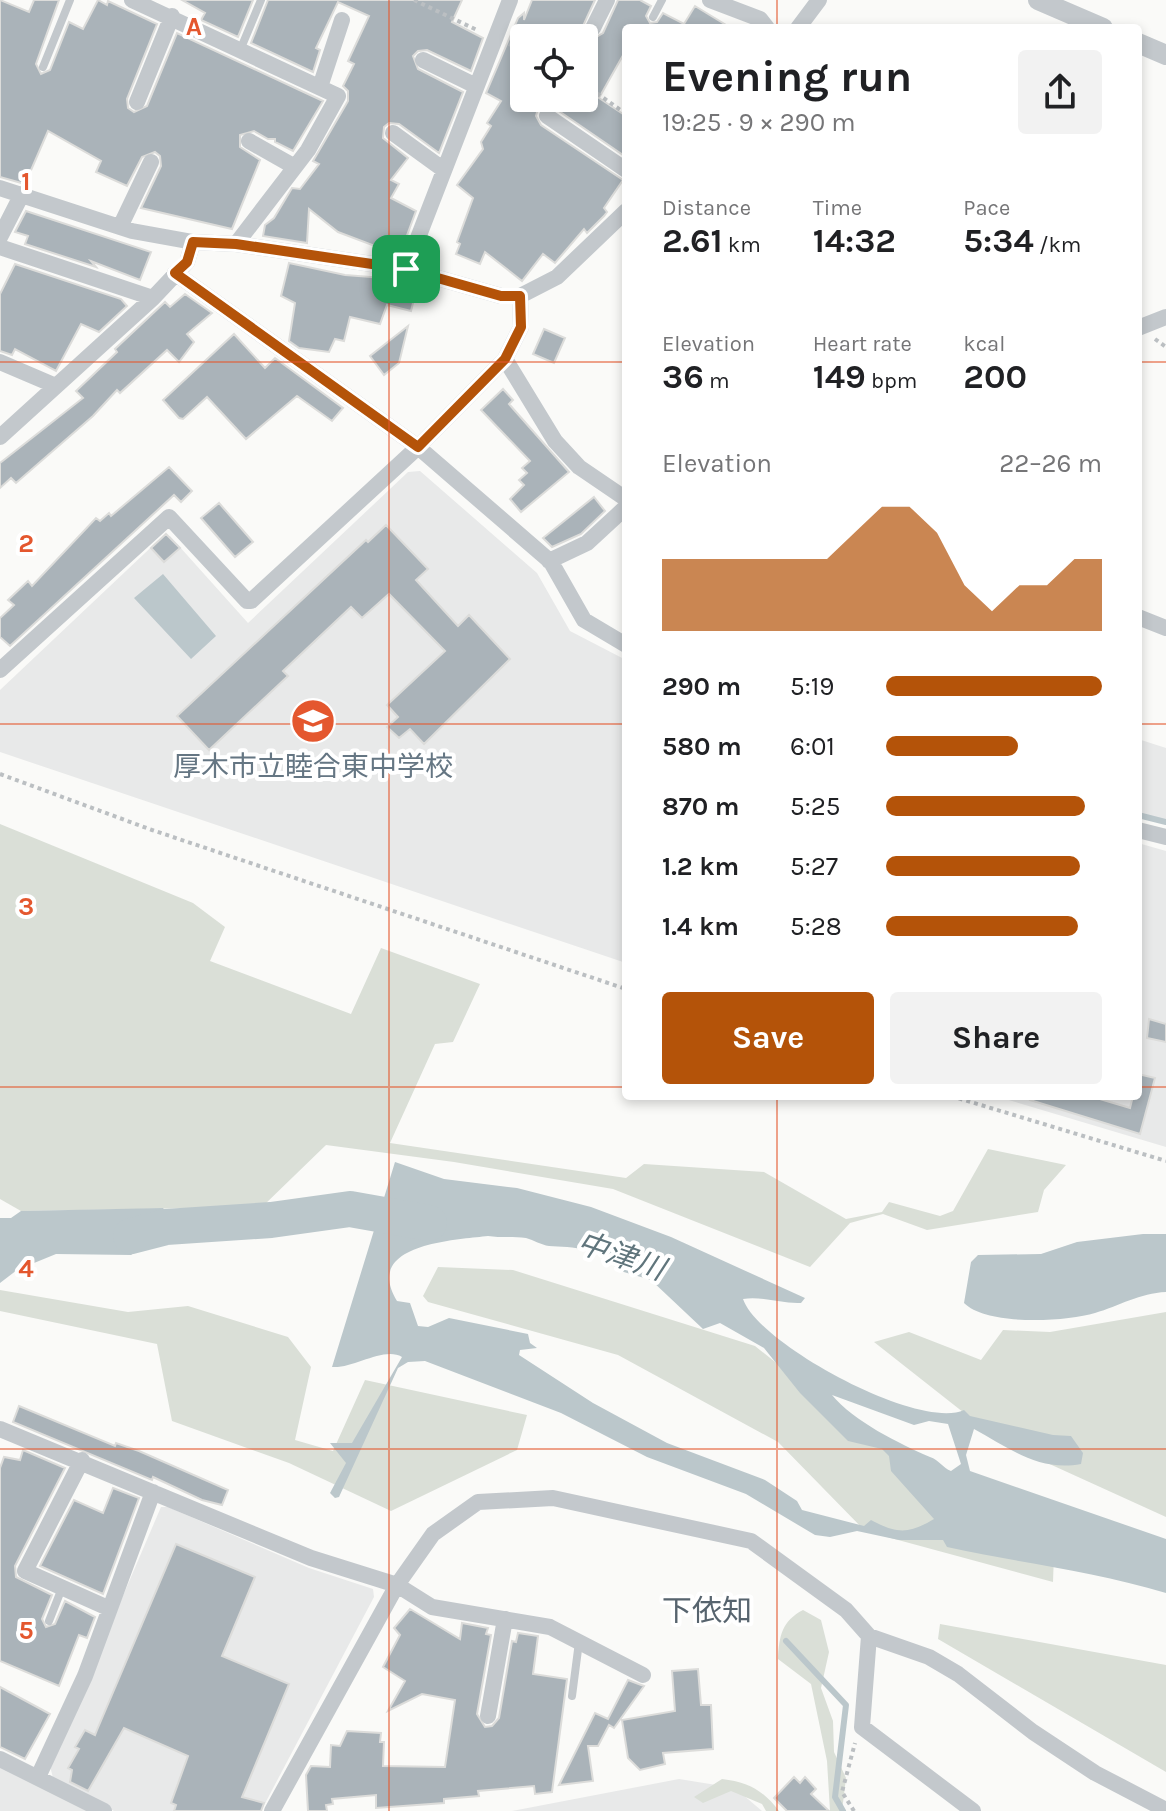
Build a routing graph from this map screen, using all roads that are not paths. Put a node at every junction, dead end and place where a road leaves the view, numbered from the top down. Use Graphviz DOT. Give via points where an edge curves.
graph roads {
  1 [pos="70,0"];
  2 [pos="132,0"];
  3 [pos="261,0"];
  4 [pos="510,0"];
  5 [pos="607,0"];
  6 [pos="662,0"];
  7 [pos="710,0"];
  8 [pos="819,0"];
  9 [pos="1038,0"];
  10 [pos="172,16"];
  11 [pos="653,17"];
  12 [pos="342,20"];
  13 [pos="595,24"];
  14 [pos="764,24"];
  15 [pos="801,24"];
  16 [pos="1094,24"];
  17 [pos="1142,45"];
  18 [pos="241,48"];
  19 [pos="1166,55"];
  20 [pos="423,60"];
  21 [pos="43,67"];
  22 [pos="476,86"];
  23 [pos="320,87"];
  24 [pos="137,102"];
  25 [pos="547,116"];
  26 [pos="393,133"];
  27 [pos="249,141"];
  28 [pos="151,162"];
  29 [pos="295,167"];
  30 [pos="622,167"];
  31 [pos="444,170"];
  32 [pos="0,188"];
  33 [pos="22,194"];
  34 [pos="622,215"];
  35 [pos="120,227"];
  36 [pos="0,237"];
  37 [pos="193,242"];
  38 [pos="236,244"];
  39 [pos="0,247"];
  40 [pos="406,269"];
  41 [pos="175,273"];
  42 [pos="520,296"];
  43 [pos="153,298"];
  44 [pos="1166,317"];
  45 [pos="1142,326"];
  46 [pos="505,359"];
  47 [pos="0,362"];
  48 [pos="56,386"];
  49 [pos="0,437"];
  50 [pos="418,447"];
  51 [pos="622,496"];
  52 [pos="622,511"];
  53 [pos="549,561"];
  54 [pos="1142,619"];
  55 [pos="1166,628"];
  56 [pos="622,643"];
  57 [pos="0,670"];
  58 [pos="1142,831"];
  59 [pos="1166,837"];
  60 [pos="1,1433"];
  61 [pos="82,1460"];
  62 [pos="153,1492"];
  63 [pos="397,1585"];
  64 [pos="62,1588"];
  65 [pos="108,1608"];
  66 [pos="505,1619"];
  67 [pos="49,1621"];
  68 [pos="869,1636"];
  69 [pos="579,1642"];
  70 [pos="643,1675"];
  71 [pos="572,1696"];
  72 [pos="488,1716"];
  73 [pos="0,1759"];
  74 [pos="38,1777"];
  75 [pos="1166,1810"];
  76 [pos="104,1811"];
  77 [pos="272,1811"];
  78 [pos="973,1811"];
  1 -- 21 [label="lane"];
  2 -- 10 [label="street"];
  3 -- 18 [label="lane"];
  4 -- 22 [label="street"];
  5 -- 13 [label="street"];
  6 -- 11 [label="lane"];
  7 -- 14 [label="street"];
  8 -- 15 [label="street"];
  9 -- 16 [label="street"];
  10 -- 18 [label="street"];
  10 -- 24 [label="street"];
  12 -- 23 [label="street"];
  17 -- 19 [label="street"];
  18 -- 23 [label="street"];
  20 -- 22 [label="street"];
  22 -- 31 [label="street"];
  23 -- 29 [label="street" via="338,96"];
  25 -- 30 [label="street"];
  26 -- 31 [label="street"];
  27 -- 29 [label="street"];
  28 -- 35 [label="street"];
  29 -- 38 [label="street"];
  31 -- 40 [label="street"];
  32 -- 33 [label="street"];
  33 -- 35 [label="street"];
  33 -- 36 [label="street"];
  34 -- 42 [label="street" via="557,277"];
  35 -- 37 [label="street"];
  37 -- 38 [label="street"];
  37 -- 41 [label="street" via="187,262"];
  38 -- 40 [label="street"];
  39 -- 43 [label="street"];
  40 -- 42 [label="street" via="501,296"];
  41 -- 43 [label="street"];
  41 -- 50 [label="street"];
  42 -- 46 [label="street" via="521,327"];
  43 -- 48 [label="street"];
  44 -- 45 [label="street"];
  46 -- 50 [label="street"];
  46 -- 51 [label="street" via="555,441 579,467"];
  47 -- 48 [label="street"];
  48 -- 49 [label="street"];
  50 -- 53 [label="street"];
  50 -- 57 [label="street" via="251,601 169,517"];
  52 -- 53 [label="street" via="587,543"];
  53 -- 56 [label="street" via="584,620"];
  54 -- 55 [label="street"];
  58 -- 59 [label="street"];
  60 -- 61 [label="street"];
  61 -- 62 [label="street"];
  61 -- 64 [label="street" via="25,1571"];
  62 -- 63 [label="street" via="311,1558"];
  62 -- 65 [label="street"];
  63 -- 66 [label="street" via="432,1607"];
  63 -- 68 [label="street" via="433,1534 478,1502 553,1498 751,1541 846,1610"];
  63 -- 77 [label="street"];
  64 -- 65 [label="street"];
  64 -- 67 [label="lane"];
  65 -- 74 [label="street" via="85,1676"];
  66 -- 69 [label="street" via="550,1627"];
  66 -- 72 [label="street"];
  68 -- 75 [label="street" via="929,1657 1095,1773"];
  68 -- 78 [label="street" via="862,1727"];
  69 -- 70 [label="street"];
  69 -- 71 [label="lane"];
  73 -- 74 [label="street"];
  74 -- 76 [label="street"];
}
